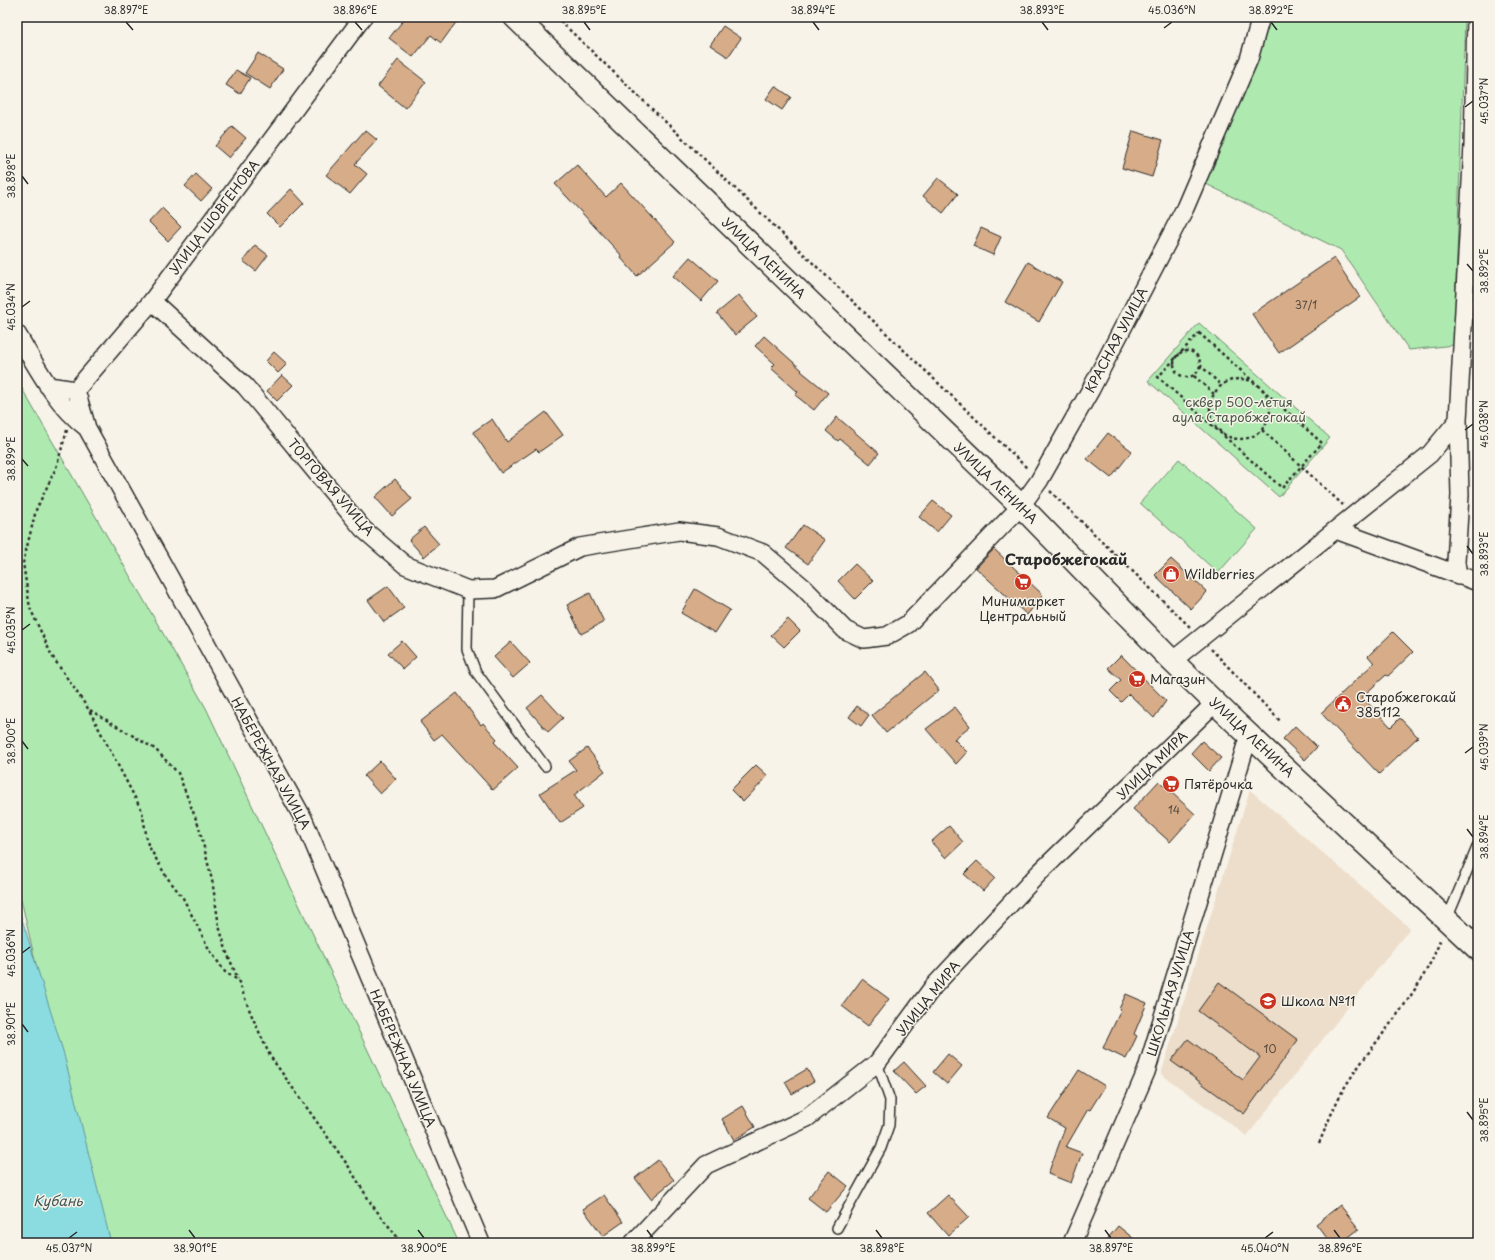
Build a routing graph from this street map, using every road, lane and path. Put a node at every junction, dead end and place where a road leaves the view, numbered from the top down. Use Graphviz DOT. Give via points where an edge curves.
graph roads {
  1 [pos="363,17"];
  2 [pos="515,17"];
  3 [pos="556,17"];
  4 [pos="1261,17"];
  5 [pos="1476,17"];
  6 [pos="1476,145"];
  7 [pos="152,301"];
  8 [pos="17,334"];
  9 [pos="1179,354"];
  10 [pos="1200,365"];
  11 [pos="1193,375"];
  12 [pos="48,386"];
  13 [pos="1222,386"];
  14 [pos="76,390"];
  15 [pos="1263,391"];
  16 [pos="1214,394"];
  17 [pos="70,416"];
  18 [pos="1458,420"];
  19 [pos="87,428"];
  20 [pos="1262,430"];
  21 [pos="1221,434"];
  22 [pos="1301,466"];
  23 [pos="1039,481"];
  24 [pos="1021,506"];
  25 [pos="1354,515"];
  26 [pos="1336,530"];
  27 [pos="1458,576"];
  28 [pos="1478,582"];
  29 [pos="468,590"];
  30 [pos="908,624"];
  31 [pos="1201,638"];
  32 [pos="1172,661"];
  33 [pos="1216,702"];
  34 [pos="89,710"];
  35 [pos="1281,722"];
  36 [pos="1249,735"];
  37 [pos="545,766"];
  38 [pos="1478,845"];
  39 [pos="1447,919"];
  40 [pos="1478,949"];
  41 [pos="238,980"];
  42 [pos="877,1063"];
  43 [pos="1319,1143"];
  44 [pos="837,1228"];
  45 [pos="402,1243"];
  46 [pos="481,1243"];
  47 [pos="633,1243"];
  48 [pos="1072,1243"];
  1 -- 7 [label="street, УЛИЦА ШОВГЕНОВА"];
  2 -- 24 [label="street, УЛИЦА ЛЕНИНА"];
  3 -- 23 [label="path"];
  4 -- 23 [label="street, КРАСНАЯ УЛИЦА" via="1249,59 1185,208 1091,389"];
  5 -- 6 [label="street"];
  6 -- 18 [label="street"];
  7 -- 14 [label="street, УЛИЦА ШОВГЕНОВА"];
  7 -- 29 [label="street, ТОРГОВАЯ УЛИЦА" via="245,386 363,529 405,565"];
  8 -- 12 [label="street, НАБЕРЕЖНАЯ УЛИЦА"];
  9 -- 10 [label="path" via="1192,352 1197,356"];
  9 -- 11 [label="path" via="1175,360 1178,373 1183,377"];
  9 -- 15 [label="path" via="1199,333"];
  9 -- 21 [label="path" via="1158,377"];
  10 -- 11 [label="path"];
  10 -- 13 [label="path"];
  11 -- 16 [label="path"];
  12 -- 14 [label="street"];
  12 -- 17 [label="street, НАБЕРЕЖНАЯ УЛИЦА"];
  13 -- 15 [label="path" via="1238,379 1252,382"];
  13 -- 16 [label="path"];
  14 -- 19 [label="street"];
  15 -- 20 [label="path" via="1270,404 1269,418"];
  15 -- 22 [label="path" via="1322,443"];
  16 -- 21 [label="path" via="1210,408 1212,422"];
  17 -- 19 [label="street, НАБЕРЕЖНАЯ УЛИЦА"];
  17 -- 34 [label="path" via="56,468 36,510 23,563 30,608 52,656"];
  18 -- 25 [label="street" via="1430,454"];
  18 -- 27 [label="street"];
  19 -- 46 [label="street, НАБЕРЕЖНАЯ УЛИЦА" via="303,818"];
  20 -- 21 [label="path" via="1242,439"];
  20 -- 22 [label="path"];
  21 -- 22 [label="path" via="1282,488"];
  22 -- 25 [label="path"];
  23 -- 24 [label="street, КРАСНАЯ УЛИЦА"];
  23 -- 31 [label="path"];
  24 -- 30 [label="street, КРАСНАЯ УЛИЦА"];
  24 -- 32 [label="street, УЛИЦА ЛЕНИНА"];
  25 -- 26 [label="street"];
  26 -- 27 [label="street"];
  26 -- 31 [label="street"];
  27 -- 28 [label="street"];
  29 -- 30 [label="street, ТОРГОВАЯ УЛИЦА" via="495,589 580,547 679,531 718,536 763,553 803,587 845,630 864,639 887,636"];
  29 -- 37 [label="lane" via="467,649 476,672"];
  31 -- 32 [label="street"];
  31 -- 35 [label="path"];
  32 -- 33 [label="street, УЛИЦА ЛЕНИНА"];
  33 -- 36 [label="street, УЛИЦА ЛЕНИНА"];
  33 -- 42 [label="street, УЛИЦА МИРА" via="1039,873 933,987"];
  34 -- 41 [label="path" via="142,811 148,845 166,876 183,898 209,949 226,972"];
  34 -- 41 [label="path" via="155,749 178,773 199,827 212,880 219,926"];
  36 -- 39 [label="street, УЛИЦА ЛЕНИНА"];
  36 -- 48 [label="street, ШКОЛЬНАЯ УЛИЦА" via="1146,1072"];
  38 -- 39 [label="lane"];
  39 -- 40 [label="street, УЛИЦА ЛЕНИНА"];
  39 -- 43 [label="path" via="1435,955 1348,1083"];
  41 -- 45 [label="path" via="270,1056 349,1167 372,1205"];
  42 -- 44 [label="lane" via="890,1100 889,1125 881,1148"];
  42 -- 47 [label="street, УЛИЦА МИРА" via="807,1118 706,1165"];
}
